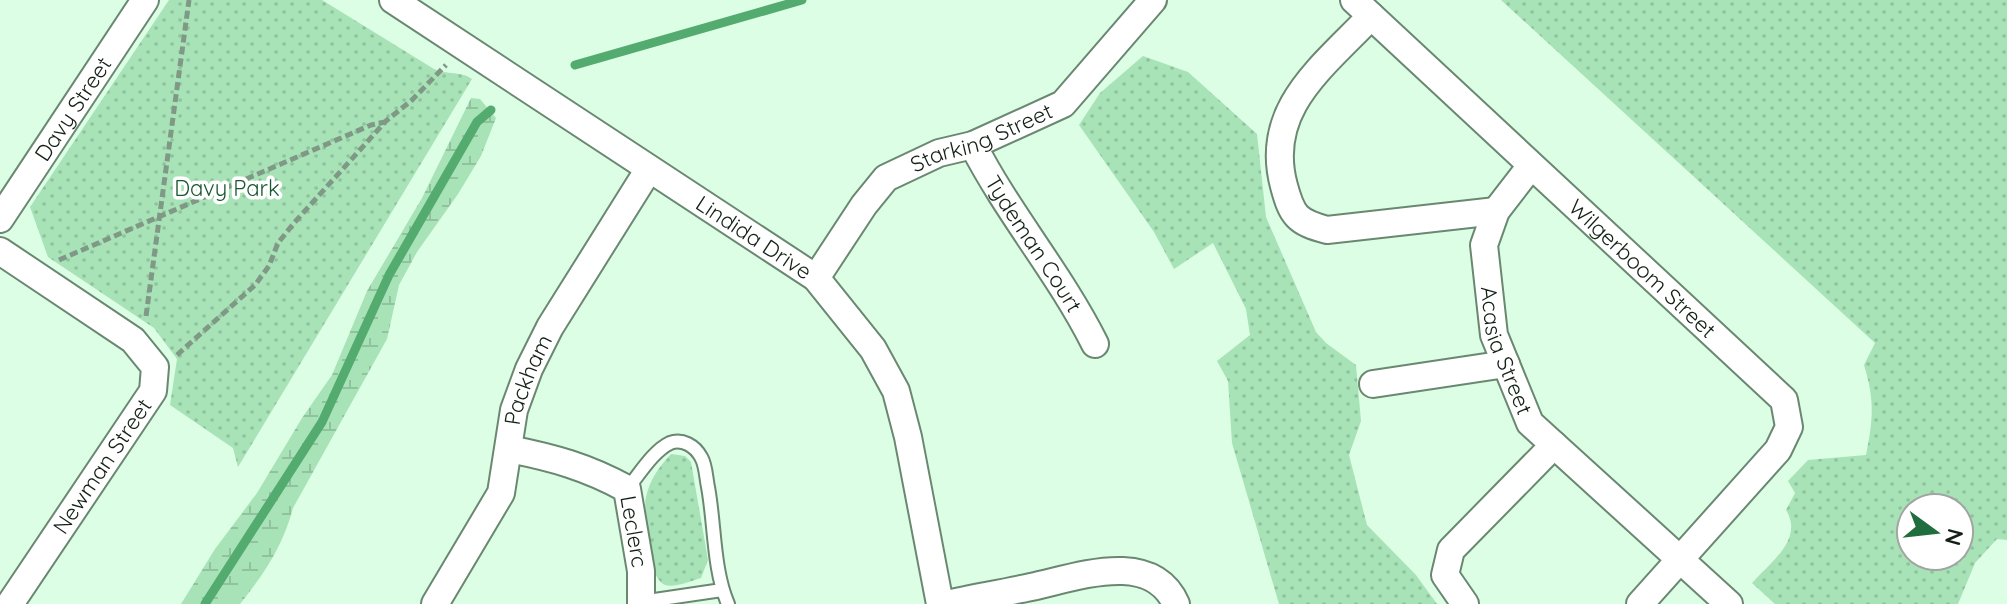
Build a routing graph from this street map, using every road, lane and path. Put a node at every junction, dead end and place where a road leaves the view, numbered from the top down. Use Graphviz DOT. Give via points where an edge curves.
graph roads {
  1 [pos="145,0"];
  2 [pos="189,0"];
  3 [pos="393,0"];
  4 [pos="1153,0"];
  5 [pos="1362,8"];
  6 [pos="454,58"];
  7 [pos="386,121"];
  8 [pos="973,145"];
  9 [pos="1530,167"];
  10 [pos="649,169"];
  11 [pos="1496,211"];
  12 [pos="161,216"];
  13 [pos="0,219"];
  14 [pos="0,251"];
  15 [pos="54,262"];
  16 [pos="816,278"];
  17 [pos="145,325"];
  18 [pos="1095,344"];
  19 [pos="175,358"];
  20 [pos="1506,364"];
  21 [pos="1373,384"];
  22 [pos="1554,445"];
  23 [pos="509,449"];
  24 [pos="627,489"];
  25 [pos="1679,559"];
  26 [pos="722,590"];
  27 [pos="641,603"];
  28 [pos="10,604"];
  29 [pos="435,604"];
  30 [pos="728,604"];
  31 [pos="940,604"];
  32 [pos="946,604"];
  33 [pos="1176,604"];
  34 [pos="1465,604"];
  35 [pos="1640,604"];
  36 [pos="1729,604"];
  1 -- 13 [label="street, Davy Street"];
  2 -- 12 [label="path"];
  3 -- 10 [label="street, Lindida Drive"];
  4 -- 8 [label="street, Starking Street" via="1063,104"];
  5 -- 9 [label="street, Wilgerboom Street"];
  5 -- 11 [label="street" via="1291,105 1281,130 1280,171 1290,208 1304,224 1327,230"];
  6 -- 7 [label="path"];
  7 -- 12 [label="path"];
  7 -- 19 [label="path" via="278,243 255,285"];
  8 -- 16 [label="street, Starking Street" via="939,153 886,178"];
  8 -- 18 [label="street, Tydeman Court"];
  9 -- 11 [label="street, Acasia Street"];
  9 -- 25 [label="street, Wilgerboom Street" via="1784,400 1789,427 1778,450"];
  10 -- 16 [label="street, Lindida Drive"];
  10 -- 23 [label="street, Packham" via="550,327 514,410"];
  11 -- 20 [label="street, Acasia Street" via="1484,245 1494,335"];
  12 -- 15 [label="path"];
  12 -- 17 [label="path"];
  14 -- 28 [label="street, Newman Street" via="133,340 155,367 153,391"];
  16 -- 31 [label="street, Lindida Drive" via="873,349 896,391"];
  20 -- 21 [label="street"];
  20 -- 22 [label="street, Acasia Street" via="1530,423"];
  22 -- 25 [label="street, Acasia Street"];
  22 -- 34 [label="street" via="1451,550 1445,575"];
  23 -- 24 [label="street, Leclerc" via="560,459"];
  23 -- 29 [label="street, Packham" via="501,493"];
  24 -- 26 [label="lane" via="670,443 692,446 702,458"];
  24 -- 27 [label="street, Leclerc"];
  25 -- 35 [label="street, Wilgerboom Street"];
  25 -- 36 [label="street, Acasia Street"];
  26 -- 27 [label="lane"];
  26 -- 30 [label="lane"];
  32 -- 33 [label="street" via="1114,570 1153,579"];
}
